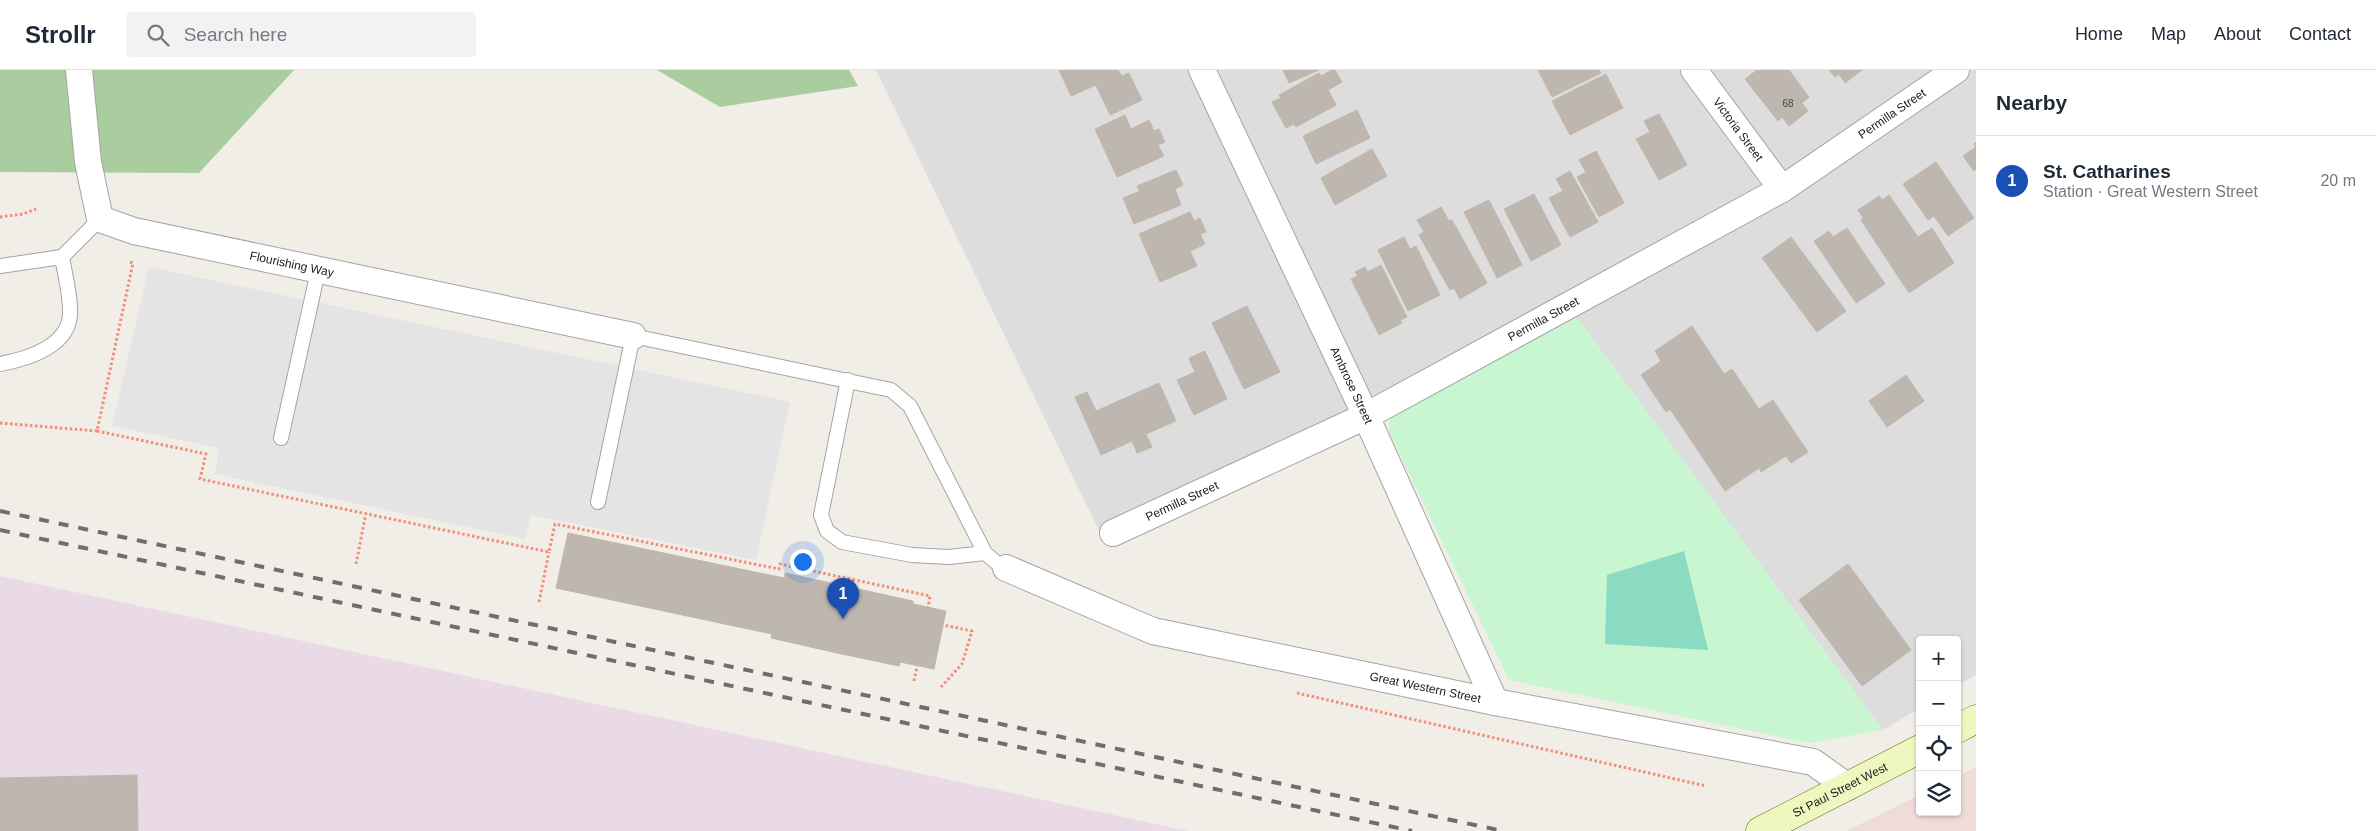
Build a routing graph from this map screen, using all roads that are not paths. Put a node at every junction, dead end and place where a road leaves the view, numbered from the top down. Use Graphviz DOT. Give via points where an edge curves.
graph roads {
  1 [pos="79,70"];
  2 [pos="1202,70"];
  3 [pos="1694,70"];
  4 [pos="1956,70"];
  5 [pos="1782,189"];
  6 [pos="100,219"];
  7 [pos="62,257"];
  8 [pos="0,266"];
  9 [pos="318,271"];
  10 [pos="632,336"];
  11 [pos="0,364"];
  12 [pos="848,380"];
  13 [pos="1366,416"];
  14 [pos="281,438"];
  15 [pos="598,502"];
  16 [pos="1113,533"];
  17 [pos="985,553"];
  18 [pos="1006,568"];
  19 [pos="1495,702"];
  20 [pos="1976,719"];
  21 [pos="1961,727"];
  22 [pos="1916,751"];
  23 [pos="1848,787"];
  24 [pos="1760,831"];
  1 -- 6 [label="street" via="88,162"];
  2 -- 13 [label="street, Ambrose Street"];
  3 -- 5 [label="street, Victoria Street"];
  4 -- 5 [label="street, Permilla Street"];
  5 -- 13 [label="street, Permilla Street"];
  6 -- 7 [label="lane"];
  6 -- 9 [label="street, Flourishing Way" via="134,231"];
  7 -- 8 [label="lane"];
  7 -- 11 [label="lane" via="71,312 64,333 47,349 19,361"];
  9 -- 10 [label="street, Flourishing Way"];
  9 -- 14 [label="lane"];
  10 -- 12 [label="lane"];
  10 -- 15 [label="lane"];
  12 -- 17 [label="lane" via="891,390 910,406"];
  12 -- 17 [label="lane" via="820,516 827,531 842,542 912,555 949,557"];
  13 -- 16 [label="street, Permilla Street"];
  13 -- 19 [label="street, Ambrose Street"];
  17 -- 18 [label="lane"];
  18 -- 19 [label="street, Great Western Street" via="1153,631"];
  19 -- 23 [label="street, Great Western Street" via="1813,762"];
  20 -- 21 [label="main road"];
  22 -- 23 [label="main road, St Paul Street West"];
  23 -- 24 [label="main road, St Paul Street West"];
}
